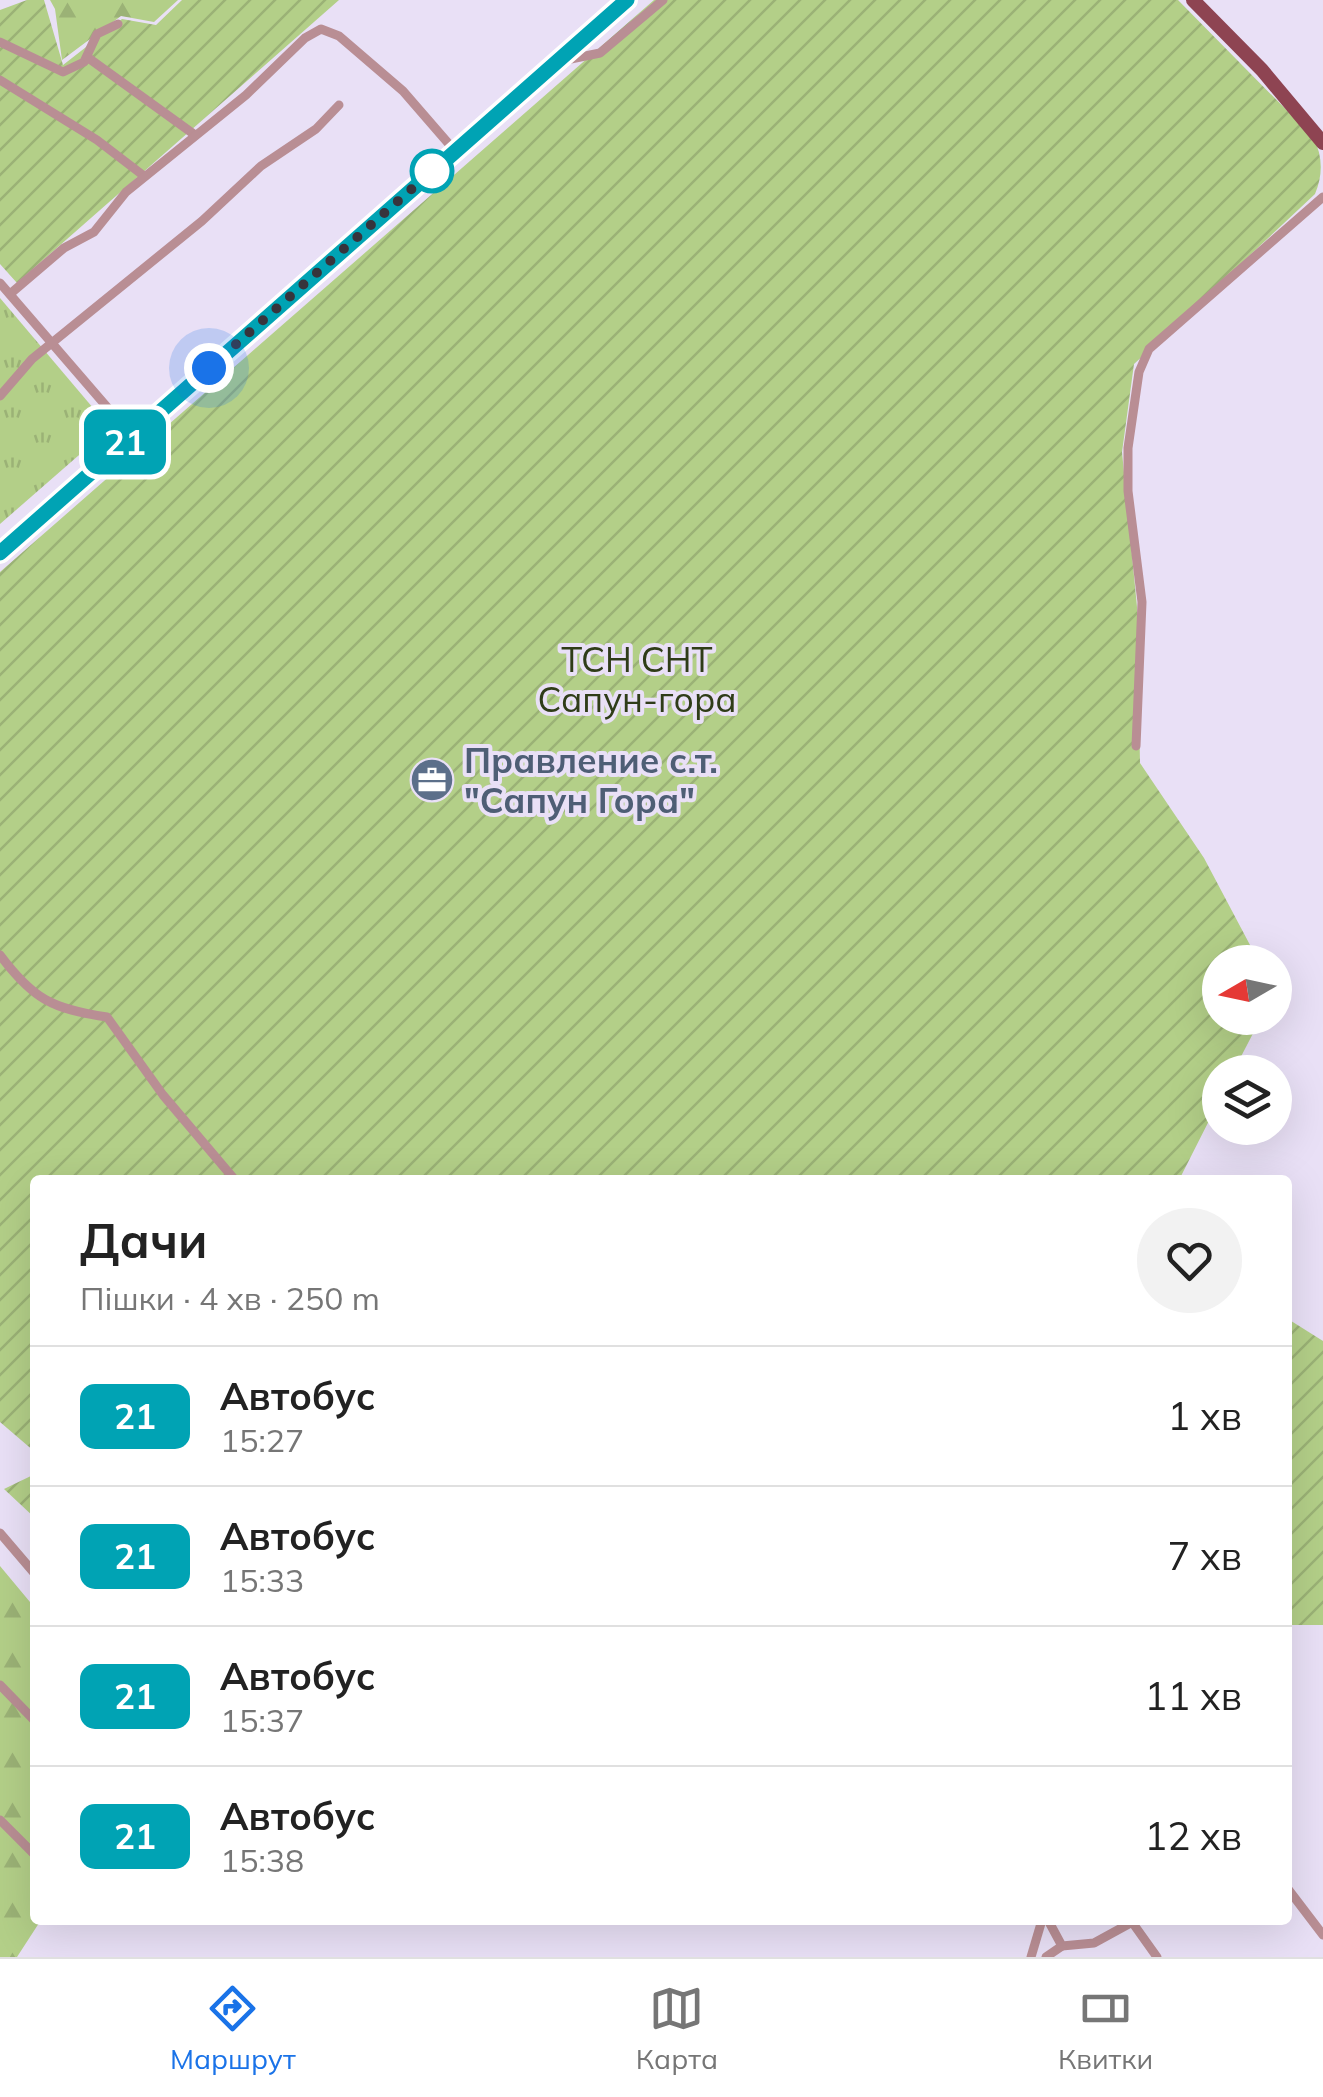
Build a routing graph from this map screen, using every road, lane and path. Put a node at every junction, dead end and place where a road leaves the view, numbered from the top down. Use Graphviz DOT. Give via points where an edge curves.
graph roads {
  1 [pos="628,0"];
  2 [pos="663,0"];
  3 [pos="1193,0"];
  4 [pos="118,24"];
  5 [pos="0,42"];
  6 [pos="87,58"];
  7 [pos="558,61"];
  8 [pos="0,80"];
  9 [pos="339,105"];
  10 [pos="195,135"];
  11 [pos="1323,143"];
  12 [pos="455,151"];
  13 [pos="144,176"];
  14 [pos="1320,203"];
  15 [pos="0,283"];
  16 [pos="10,294"];
  17 [pos="54,343"];
  18 [pos="0,396"];
  19 [pos="132,436"];
  20 [pos="0,553"];
  21 [pos="1136,746"];
  22 [pos="0,954"];
  23 [pos="231,1175"];
  24 [pos="0,1533"];
  25 [pos="30,1568"];
  26 [pos="0,1685"];
  27 [pos="30,1716"];
  28 [pos="0,1820"];
  29 [pos="30,1850"];
  30 [pos="1292,1893"];
  31 [pos="1043,1925"];
  32 [pos="1048,1925"];
  33 [pos="1127,1925"];
  34 [pos="1137,1925"];
  35 [pos="1323,1935"];
  36 [pos="1062,1946"];
  37 [pos="1031,1957"];
  38 [pos="1046,1957"];
  39 [pos="1157,1957"];
  1 -- 7 [label="main road"];
  2 -- 7 [label="street" via="600,53"];
  3 -- 11 [label="main road"];
  4 -- 6 [label="street" via="97,34"];
  5 -- 6 [label="street" via="58,72"];
  6 -- 10 [label="street"];
  7 -- 12 [label="main road"];
  8 -- 13 [label="street"];
  9 -- 17 [label="street"];
  10 -- 12 [label="street" via="305,38 330,30 403,90"];
  10 -- 13 [label="street"];
  12 -- 19 [label="main road"];
  13 -- 16 [label="street" via="94,232"];
  14 -- 21 [label="street" via="1149,349 1141,364 1128,448 1142,602"];
  15 -- 16 [label="street"];
  16 -- 17 [label="street"];
  17 -- 18 [label="street"];
  17 -- 19 [label="street"];
  19 -- 20 [label="main road"];
  22 -- 23 [label="street" via="24,986 61,1010 107,1017"];
  24 -- 25 [label="street"];
  26 -- 27 [label="street"];
  28 -- 29 [label="street"];
  30 -- 35 [label="street"];
  31 -- 37 [label="street"];
  32 -- 36 [label="street"];
  33 -- 36 [label="street" via="1094,1943"];
  34 -- 39 [label="street"];
  36 -- 38 [label="street"];
}
